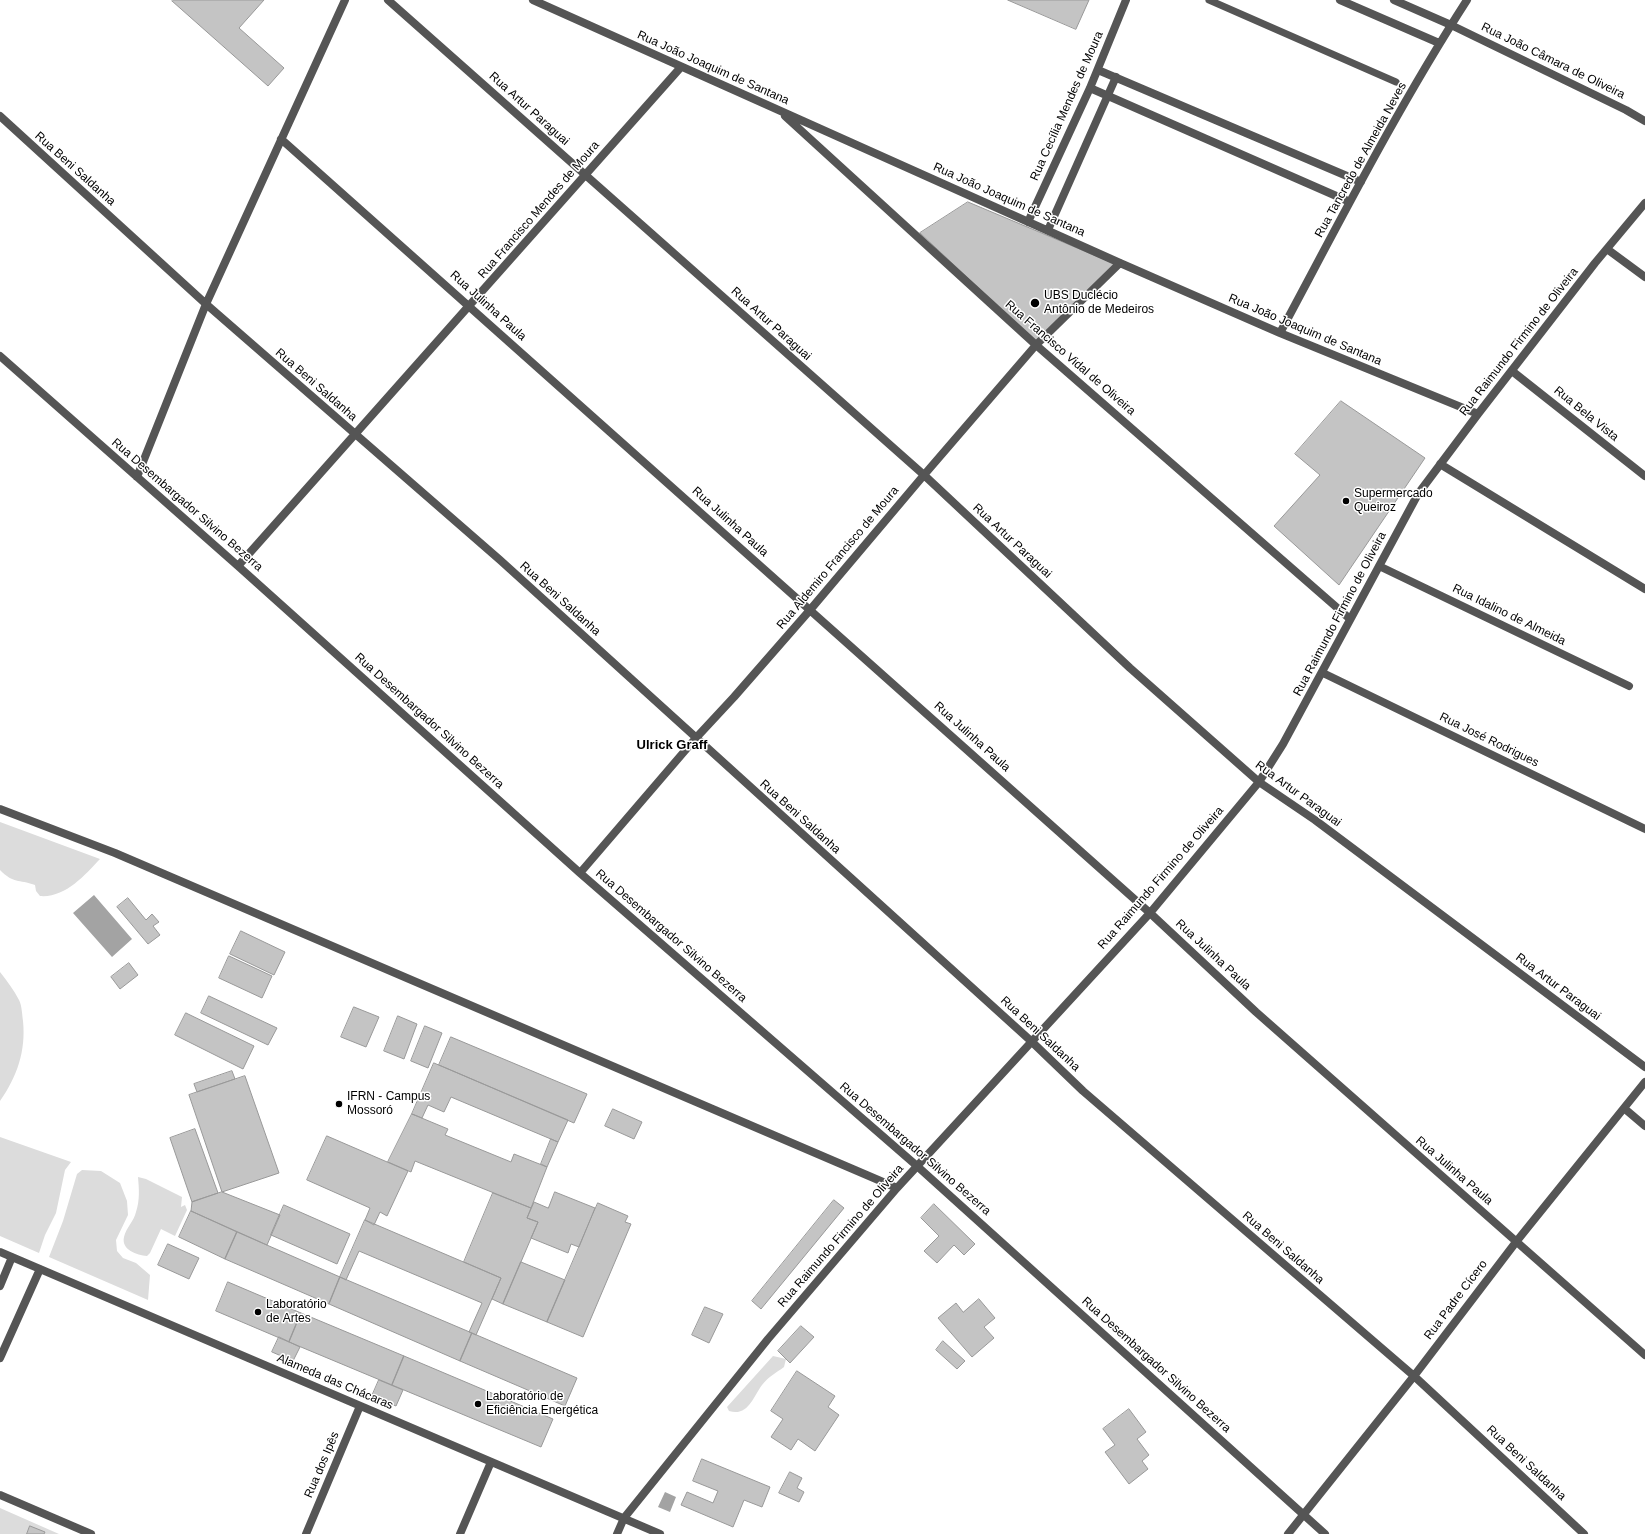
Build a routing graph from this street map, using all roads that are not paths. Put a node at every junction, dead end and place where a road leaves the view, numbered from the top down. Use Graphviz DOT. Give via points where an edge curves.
graph roads {
  1 [pos="345,0"];
  2 [pos="388,0"];
  3 [pos="533,0"];
  4 [pos="1126,0"];
  5 [pos="1209,0"];
  6 [pos="1340,0"];
  7 [pos="1394,0"];
  8 [pos="1467,0"];
  9 [pos="1451,25"];
  10 [pos="1439,43"];
  11 [pos="682,66"];
  12 [pos="1098,70"];
  13 [pos="1116,77"];
  14 [pos="1396,82"];
  15 [pos="1090,88"];
  16 [pos="1108,96"];
  17 [pos="779,110"];
  18 [pos="0,116"];
  19 [pos="1645,121"];
  20 [pos="281,139"];
  21 [pos="585,175"];
  22 [pos="1361,182"];
  23 [pos="1350,202"];
  24 [pos="1645,203"];
  25 [pos="1028,222"];
  26 [pos="1048,230"];
  27 [pos="1607,249"];
  28 [pos="1120,263"];
  29 [pos="1645,277"];
  30 [pos="206,304"];
  31 [pos="470,306"];
  32 [pos="1280,333"];
  33 [pos="1036,345"];
  34 [pos="0,356"];
  35 [pos="1512,371"];
  36 [pos="1478,414"];
  37 [pos="355,435"];
  38 [pos="1440,464"];
  39 [pos="924,475"];
  40 [pos="1645,476"];
  41 [pos="137,477"];
  42 [pos="238,566"];
  43 [pos="1379,566"];
  44 [pos="1645,589"];
  45 [pos="810,610"];
  46 [pos="1350,619"];
  47 [pos="1323,673"];
  48 [pos="1629,686"];
  49 [pos="695,738"];
  50 [pos="1258,782"];
  51 [pos="0,809"];
  52 [pos="1645,829"];
  53 [pos="580,873"];
  54 [pos="1150,913"];
  55 [pos="1031,1041"];
  56 [pos="1645,1067"];
  57 [pos="1645,1082"];
  58 [pos="1625,1109"];
  59 [pos="1645,1126"];
  60 [pos="917,1166"];
  61 [pos="897,1188"];
  62 [pos="1516,1242"];
  63 [pos="0,1252"];
  64 [pos="12,1257"];
  65 [pos="40,1269"];
  66 [pos="0,1286"];
  67 [pos="1645,1355"];
  68 [pos="0,1358"];
  69 [pos="1414,1376"];
  70 [pos="360,1406"];
  71 [pos="491,1462"];
  72 [pos="0,1495"];
  73 [pos="1304,1514"];
  74 [pos="624,1518"];
  75 [pos="91,1534"];
  76 [pos="306,1534"];
  77 [pos="460,1534"];
  78 [pos="617,1534"];
  79 [pos="660,1534"];
  80 [pos="1288,1534"];
  81 [pos="1326,1534"];
  82 [pos="1584,1534"];
  1 -- 20 [label="street"];
  2 -- 21 [label="street, Rua Artur Paraguai"];
  3 -- 11 [label="street, Rua João Joaquim de Santana"];
  4 -- 12 [label="street, Rua Cecília Mendes de Moura"];
  5 -- 14 [label="lane"];
  6 -- 10 [label="street"];
  7 -- 9 [label="street, Rua João Câmara de Oliveira"];
  8 -- 9 [label="street, Rua Tancredo de Almeida Neves"];
  9 -- 10 [label="street, Rua Tancredo de Almeida Neves"];
  9 -- 19 [label="street, Rua João Câmara de Oliveira"];
  10 -- 22 [label="street, Rua Tancredo de Almeida Neves"];
  11 -- 17 [label="street, Rua João Joaquim de Santana"];
  11 -- 21 [label="street, Rua Francisco Mendes de Moura"];
  12 -- 13 [label="street"];
  12 -- 15 [label="street, Rua Cecília Mendes de Moura"];
  13 -- 16 [label="street"];
  13 -- 22 [label="street"];
  15 -- 16 [label="street"];
  15 -- 25 [label="street, Rua Cecília Mendes de Moura"];
  16 -- 23 [label="street"];
  16 -- 26 [label="street"];
  17 -- 25 [label="street, Rua João Joaquim de Santana"];
  17 -- 33 [label="street, Rua Francisco Vidal de Oliveira"];
  18 -- 30 [label="street, Rua Beni Saldanha"];
  20 -- 30 [label="street"];
  20 -- 31 [label="street, Rua Julinha Paula"];
  21 -- 31 [label="street, Rua Francisco Mendes de Moura"];
  21 -- 39 [label="street, Rua Artur Paraguai"];
  22 -- 23 [label="street, Rua Tancredo de Almeida Neves"];
  23 -- 32 [label="street, Rua Tancredo de Almeida Neves"];
  24 -- 27 [label="street, Rua Raimundo Firmino de Oliveira"];
  25 -- 26 [label="street, Rua João Joaquim de Santana"];
  26 -- 28 [label="street, Rua João Joaquim de Santana"];
  27 -- 29 [label="street"];
  27 -- 35 [label="street, Rua Raimundo Firmino de Oliveira"];
  28 -- 32 [label="street, Rua João Joaquim de Santana"];
  28 -- 33 [label="street, Rua Aldemiro Francisco de Moura"];
  30 -- 37 [label="street, Rua Beni Saldanha"];
  30 -- 41 [label="street"];
  31 -- 37 [label="street, Rua Francisco Mendes de Moura"];
  31 -- 45 [label="street, Rua Julinha Paula"];
  32 -- 36 [label="street, Rua João Joaquim de Santana"];
  33 -- 39 [label="street, Rua Aldemiro Francisco de Moura"];
  33 -- 46 [label="street, Rua Francisco Vidal de Oliveira"];
  34 -- 41 [label="street, Rua Desembargador Silvino Bezerra"];
  35 -- 36 [label="street, Rua Raimundo Firmino de Oliveira"];
  35 -- 40 [label="street, Rua Bela Vista"];
  36 -- 38 [label="street, Rua Raimundo Firmino de Oliveira"];
  37 -- 42 [label="street, Rua Francisco Mendes de Moura"];
  37 -- 49 [label="street, Rua Beni Saldanha" via="500,560"];
  38 -- 43 [label="street, Rua Raimundo Firmino de Oliveira" via="1418,494"];
  38 -- 44 [label="street"];
  39 -- 45 [label="street, Rua Aldemiro Francisco de Moura"];
  39 -- 50 [label="street, Rua Artur Paraguai" via="1130,668"];
  41 -- 42 [label="street, Rua Desembargador Silvino Bezerra"];
  42 -- 53 [label="street, Rua Desembargador Silvino Bezerra"];
  43 -- 46 [label="street, Rua Raimundo Firmino de Oliveira"];
  43 -- 48 [label="street, Rua Idalino de Almeida"];
  45 -- 49 [label="street, Rua Aldemiro Francisco de Moura"];
  45 -- 54 [label="street, Rua Julinha Paula"];
  46 -- 47 [label="street, Rua Raimundo Firmino de Oliveira"];
  47 -- 50 [label="street, Rua Raimundo Firmino de Oliveira" via="1284,744"];
  47 -- 52 [label="street, Rua José Rodrigues"];
  49 -- 53 [label="street, Rua Aldemiro Francisco de Moura"];
  49 -- 55 [label="street, Rua Beni Saldanha"];
  50 -- 54 [label="street, Rua Raimundo Firmino de Oliveira"];
  50 -- 56 [label="street, Rua Artur Paraguai" via="1315,820"];
  51 -- 61 [label="street" via="115,853"];
  53 -- 60 [label="street, Rua Desembargador Silvino Bezerra"];
  54 -- 55 [label="street, Rua Raimundo Firmino de Oliveira"];
  54 -- 62 [label="street, Rua Julinha Paula" via="1256,1012"];
  55 -- 60 [label="street, Rua Raimundo Firmino de Oliveira"];
  55 -- 69 [label="street, Rua Beni Saldanha" via="1083,1091"];
  57 -- 58 [label="street, Rua Padre Cícero"];
  58 -- 59 [label="street"];
  58 -- 62 [label="street, Rua Padre Cícero"];
  60 -- 61 [label="street, Rua Raimundo Firmino de Oliveira"];
  60 -- 73 [label="street, Rua Desembargador Silvino Bezerra"];
  61 -- 74 [label="street, Rua Raimundo Firmino de Oliveira" via="768,1339"];
  62 -- 67 [label="street, Rua Julinha Paula"];
  62 -- 69 [label="street, Rua Padre Cícero"];
  63 -- 64 [label="street, Alameda das Chácaras"];
  64 -- 65 [label="street, Alameda das Chácaras"];
  64 -- 66 [label="street"];
  65 -- 68 [label="street"];
  65 -- 70 [label="street, Alameda das Chácaras"];
  69 -- 73 [label="street, Rua Padre Cícero"];
  69 -- 82 [label="street, Rua Beni Saldanha"];
  70 -- 71 [label="street, Alameda das Chácaras"];
  70 -- 76 [label="street, Rua dos Ipês"];
  71 -- 74 [label="street, Alameda das Chácaras"];
  71 -- 77 [label="street"];
  72 -- 75 [label="street"];
  73 -- 80 [label="street, Rua Padre Cícero"];
  73 -- 81 [label="street, Rua Desembargador Silvino Bezerra"];
  74 -- 78 [label="street, Rua Raimundo Firmino de Oliveira"];
  74 -- 79 [label="street, Alameda das Chácaras"];
}
